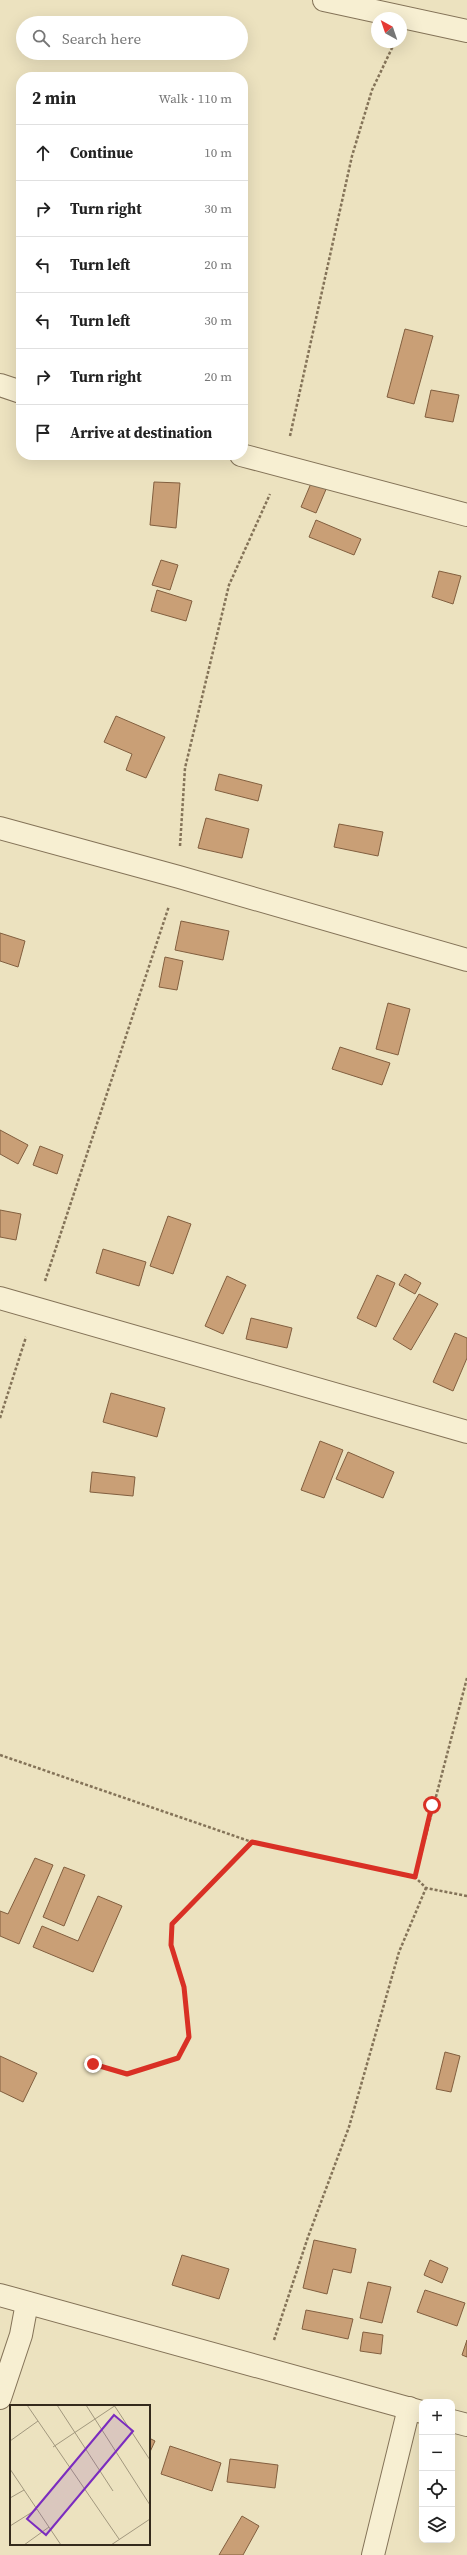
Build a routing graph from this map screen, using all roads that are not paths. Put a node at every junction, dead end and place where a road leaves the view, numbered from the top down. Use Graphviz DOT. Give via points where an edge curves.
graph roads {
  1 [pos="324,0"];
  2 [pos="467,31"];
  3 [pos="0,385"];
  4 [pos="16,390"];
  5 [pos="248,457"];
  6 [pos="467,515"];
  7 [pos="0,828"];
  8 [pos="467,960"];
  9 [pos="0,1298"];
  10 [pos="467,1432"];
  11 [pos="0,2295"];
  12 [pos="27,2303"];
  13 [pos="0,2398"];
  14 [pos="415,2410"];
  15 [pos="455,2422"];
  16 [pos="467,2425"];
  17 [pos="373,2555"];
  1 -- 2 [label="street"];
  3 -- 4 [label="street"];
  5 -- 6 [label="street"];
  7 -- 8 [label="street"];
  9 -- 10 [label="street"];
  11 -- 12 [label="street"];
  12 -- 13 [label="street" via="21,2335"];
  12 -- 14 [label="street"];
  14 -- 17 [label="street"];
  15 -- 16 [label="street"];
}
